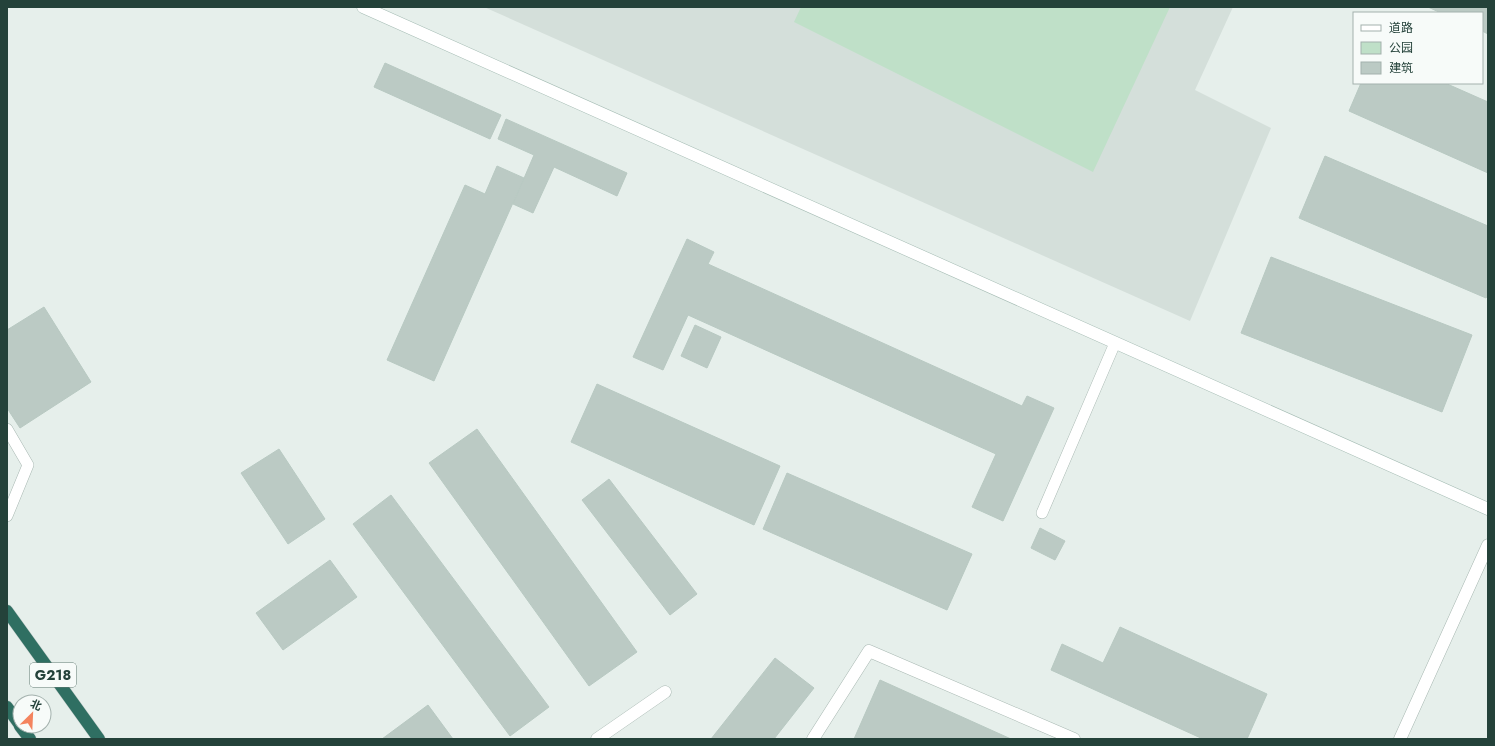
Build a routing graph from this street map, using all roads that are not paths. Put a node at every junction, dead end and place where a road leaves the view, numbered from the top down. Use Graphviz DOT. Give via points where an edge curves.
graph roads {
  1 [pos="363,7"];
  2 [pos="1115,343"];
  3 [pos="7,429"];
  4 [pos="1488,509"];
  5 [pos="1042,513"];
  6 [pos="7,516"];
  7 [pos="1488,545"];
  8 [pos="7,610"];
  9 [pos="665,692"];
  10 [pos="99,739"];
  11 [pos="597,739"];
  12 [pos="813,739"];
  13 [pos="1074,739"];
  14 [pos="1400,739"];
  1 -- 2 [label="street"];
  2 -- 4 [label="street"];
  2 -- 5 [label="lane"];
  3 -- 6 [label="lane" via="28,465"];
  7 -- 14 [label="street"];
  8 -- 10 [label="highway, G218"];
  9 -- 11 [label="street"];
  12 -- 13 [label="street" via="869,651"];
}
